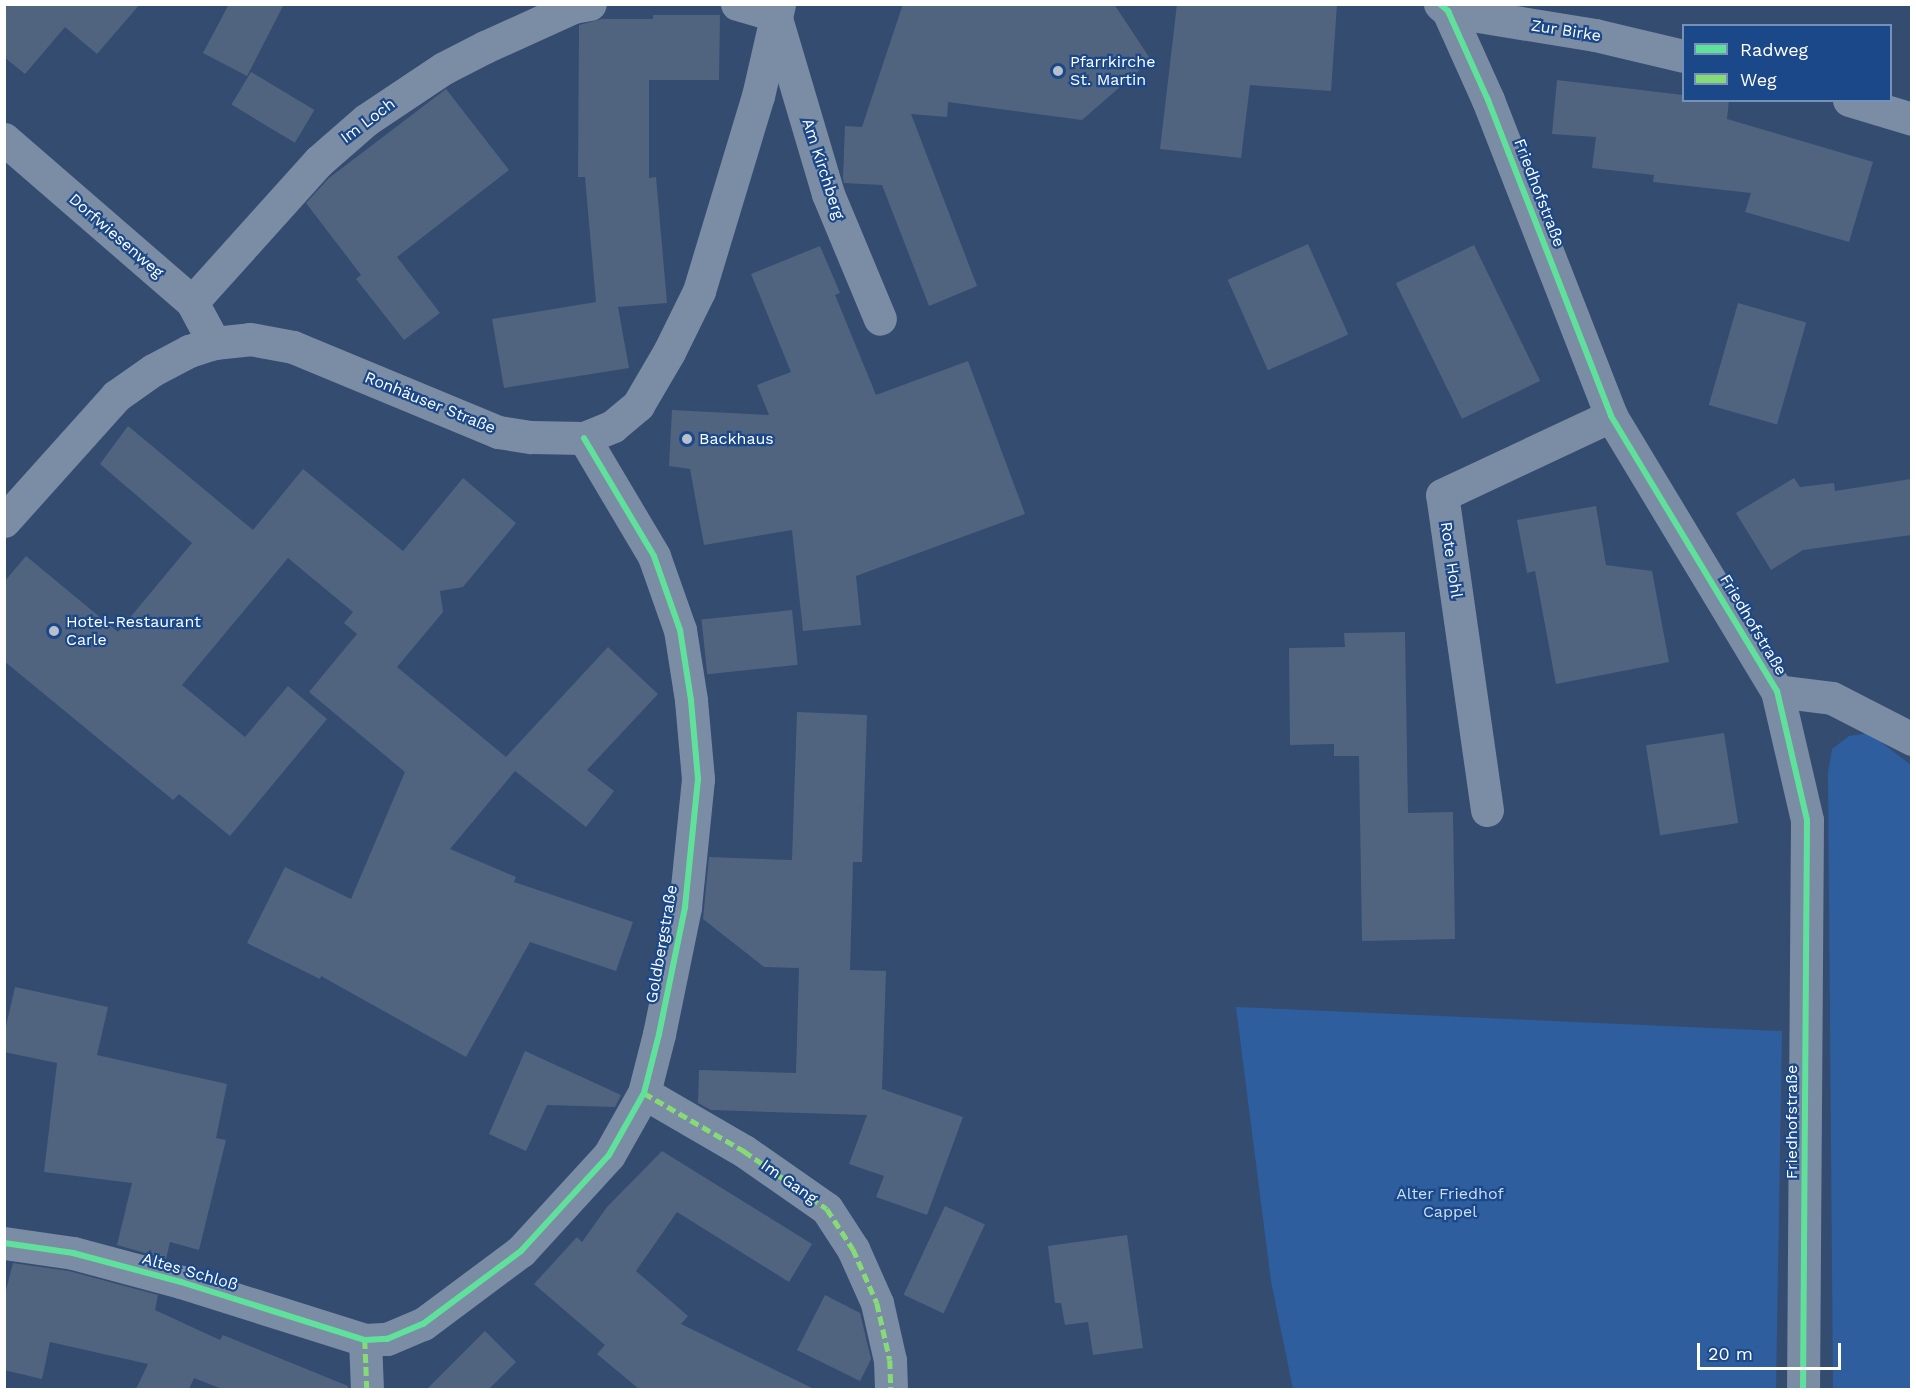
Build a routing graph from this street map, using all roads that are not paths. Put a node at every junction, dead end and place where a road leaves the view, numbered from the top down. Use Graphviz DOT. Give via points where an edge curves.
graph roads {
  1 [pos="590,4"];
  2 [pos="737,4"];
  3 [pos="1444,8"];
  4 [pos="777,10"];
  5 [pos="1682,56"];
  6 [pos="1856,102"];
  7 [pos="1911,119"];
  8 [pos="4,139"];
  9 [pos="192,302"];
  10 [pos="880,319"];
  11 [pos="214,343"];
  12 [pos="1611,416"];
  13 [pos="584,438"];
  14 [pos="4,521"];
  15 [pos="1777,691"];
  16 [pos="1911,739"];
  17 [pos="1487,810"];
  18 [pos="644,1093"];
  19 [pos="4,1243"];
  20 [pos="365,1340"];
  21 [pos="367,1389"];
  22 [pos="891,1389"];
  23 [pos="1803,1389"];
  1 -- 9 [label="street, Im Loch" via="573,6 444,68 366,120 319,161"];
  2 -- 4 [label="street"];
  3 -- 5 [label="street, Zur Birke" via="1595,35"];
  3 -- 12 [label="street, Friedhofstraße" via="1488,100"];
  4 -- 10 [label="street, Am Kirchberg" via="828,194"];
  4 -- 13 [label="street, Ronhäuser Straße" via="758,96 699,291 638,405 613,426"];
  6 -- 7 [label="street"];
  8 -- 9 [label="street, Dorfwiesenweg"];
  9 -- 11 [label="street, Dorfwiesenweg"];
  11 -- 13 [label="street, Ronhäuser Straße" via="250,339 293,347 498,432"];
  11 -- 14 [label="street, Ronhäuser Straße" via="153,370 116,396"];
  12 -- 15 [label="street, Friedhofstraße"];
  12 -- 17 [label="street, Rote Hohl" via="1442,495"];
  13 -- 18 [label="street, Goldbergstraße" via="654,556 680,630 691,700 698,779 685,907"];
  15 -- 16 [label="street" via="1832,698"];
  15 -- 23 [label="street, Friedhofstraße" via="1807,820"];
  18 -- 20 [label="street, Goldbergstraße" via="609,1155 520,1251 423,1324 387,1339"];
  18 -- 22 [label="street, Im Gang" via="744,1151 827,1209 853,1249 877,1304 890,1360"];
  19 -- 20 [label="street, Altes Schloß" via="73,1253 181,1282"];
  20 -- 21 [label="street"];
}
